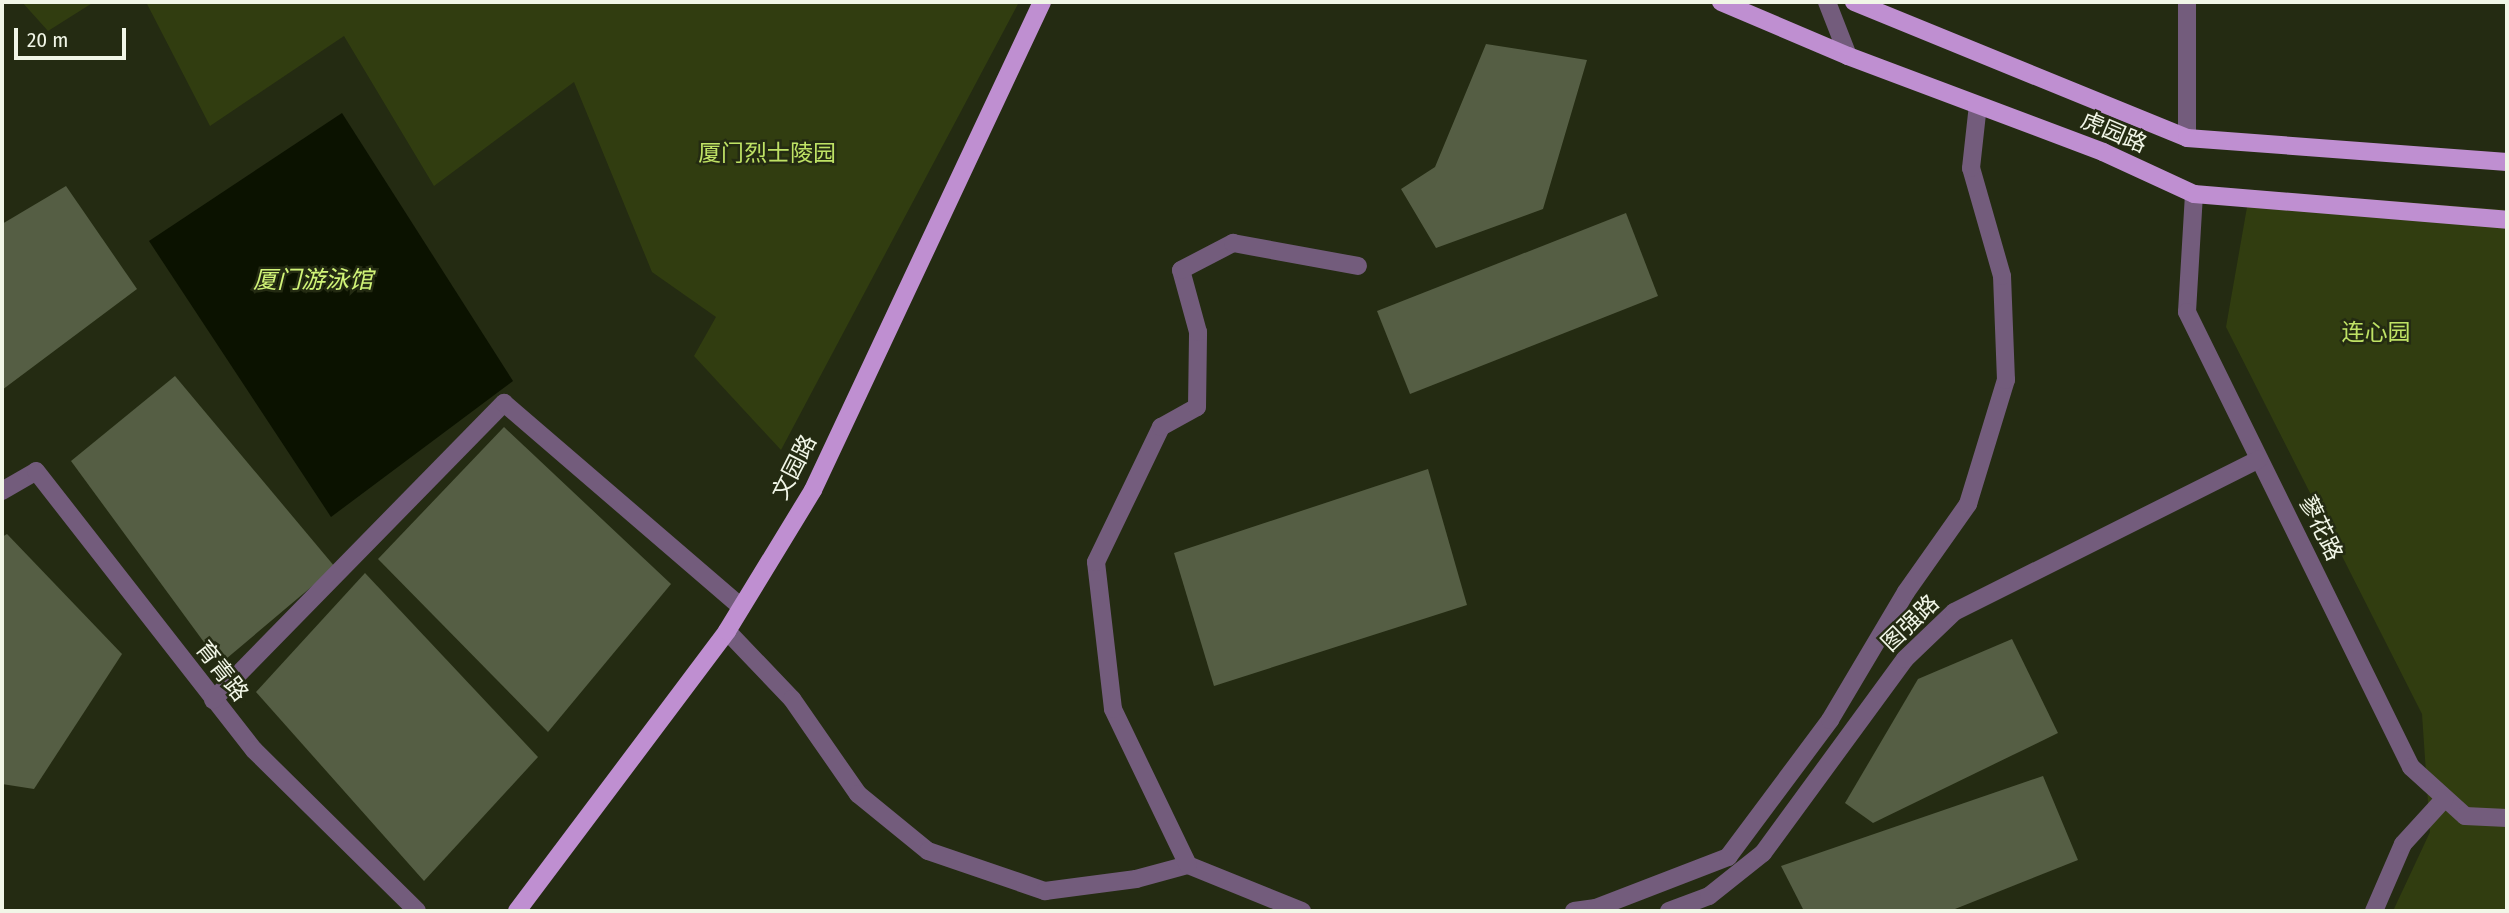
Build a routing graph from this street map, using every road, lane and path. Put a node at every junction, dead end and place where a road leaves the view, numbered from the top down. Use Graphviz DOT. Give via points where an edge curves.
graph roads {
  1 [pos="1042,2"];
  2 [pos="1721,2"];
  3 [pos="1826,2"];
  4 [pos="1854,2"];
  5 [pos="2188,2"];
  6 [pos="1848,56"];
  7 [pos="1978,105"];
  8 [pos="2187,138"];
  9 [pos="2507,162"];
  10 [pos="2194,194"];
  11 [pos="2507,220"];
  12 [pos="1358,266"];
  13 [pos="2259,459"];
  14 [pos="2,491"];
  15 [pos="741,607"];
  16 [pos="727,631"];
  17 [pos="213,700"];
  18 [pos="2445,798"];
  19 [pos="2507,818"];
  20 [pos="1188,865"];
  21 [pos="417,911"];
  22 [pos="517,911"];
  23 [pos="1302,911"];
  24 [pos="1574,911"];
  25 [pos="1670,911"];
  26 [pos="2374,911"];
  1 -- 15 [label="main road, 文园路" via="813,490"];
  2 -- 6 [label="main road, 虎园路"];
  3 -- 6 [label="street"];
  4 -- 8 [label="main road, 虎园路"];
  5 -- 8 [label="street"];
  6 -- 7 [label="main road, 虎园路"];
  7 -- 10 [label="main road, 虎园路" via="2103,152"];
  7 -- 24 [label="street" via="1971,168 2003,276 2006,380 1968,504 1906,592 1830,720 1728,857 1596,908"];
  8 -- 9 [label="main road, 虎园路"];
  10 -- 11 [label="main road, 虎园路"];
  10 -- 13 [label="street, 蓼花路" via="2188,312"];
  12 -- 20 [label="street" via="1233,243 1181,270 1198,332 1197,407 1161,427 1096,562 1113,709"];
  13 -- 18 [label="street, 蓼花路" via="2411,767"];
  13 -- 25 [label="street, 图强路" via="1954,612 1905,659 1763,853 1709,896"];
  14 -- 17 [label="street, 育青路" via="36,471"];
  15 -- 16 [label="main road, 文园路"];
  15 -- 17 [label="street" via="505,403"];
  16 -- 20 [label="street" via="792,699 858,794 928,851 1045,891 1136,879"];
  16 -- 22 [label="main road, 文园路"];
  17 -- 21 [label="street, 育青路" via="254,750"];
  18 -- 19 [label="street, 蓼花路" via="2465,816"];
  18 -- 26 [label="street" via="2403,844"];
  20 -- 23 [label="street"];
}
